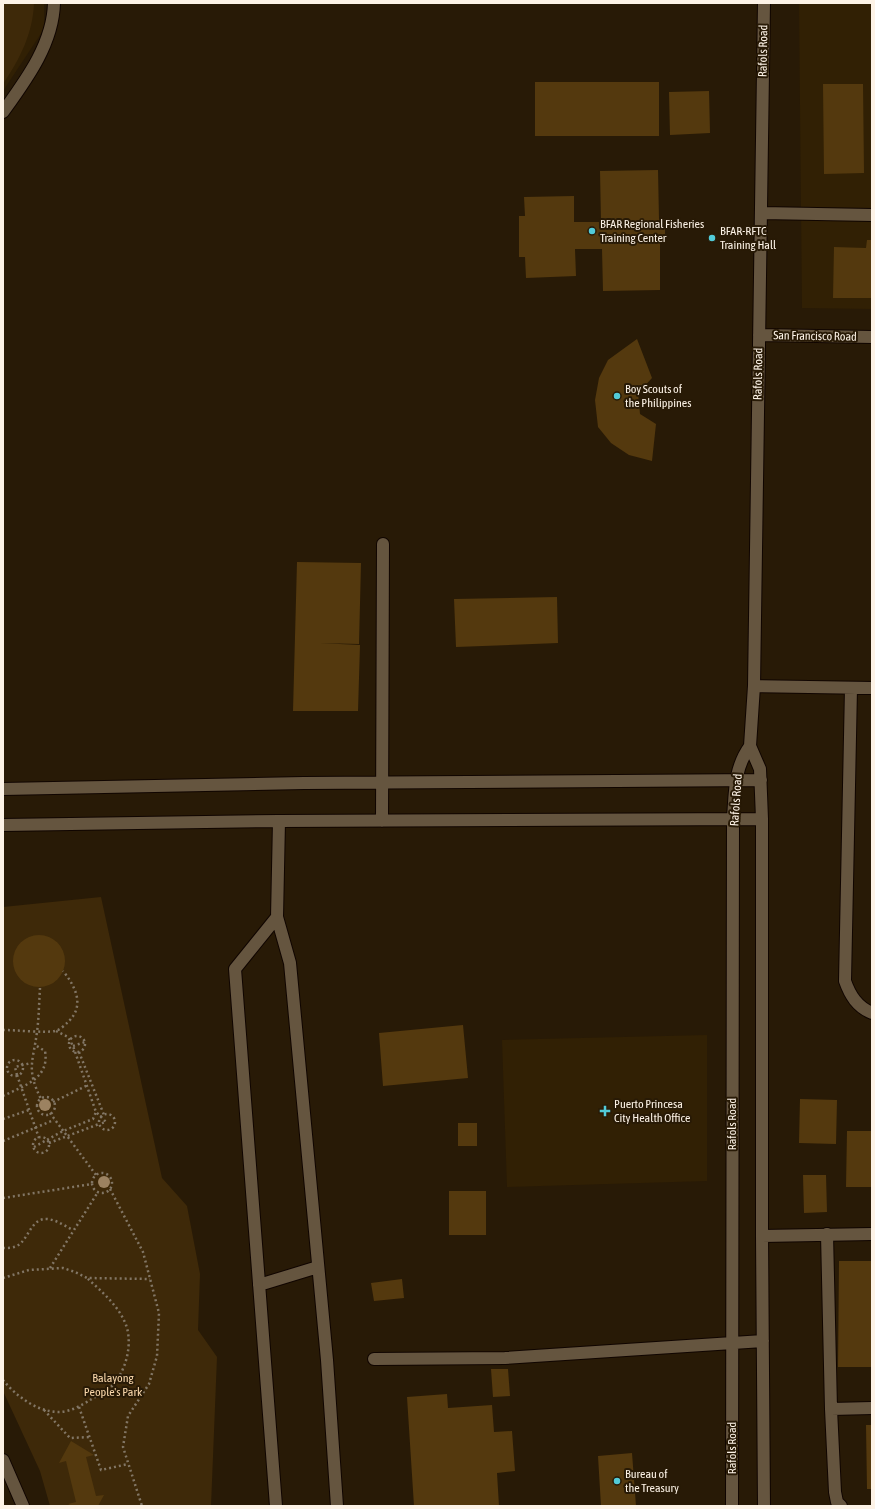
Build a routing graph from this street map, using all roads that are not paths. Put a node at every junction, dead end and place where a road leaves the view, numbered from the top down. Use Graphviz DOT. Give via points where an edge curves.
graph roads {
  1 [pos="54,3"];
  2 [pos="764,3"];
  3 [pos="3,112"];
  4 [pos="761,213"];
  5 [pos="872,215"];
  6 [pos="759,335"];
  7 [pos="872,337"];
  8 [pos="383,544"];
  9 [pos="754,686"];
  10 [pos="851,688"];
  11 [pos="872,688"];
  12 [pos="750,746"];
  13 [pos="735,780"];
  14 [pos="761,780"];
  15 [pos="382,782"];
  16 [pos="3,789"];
  17 [pos="733,818"];
  18 [pos="762,819"];
  19 [pos="279,821"];
  20 [pos="382,821"];
  21 [pos="3,825"];
  22 [pos="277,917"];
  23 [pos="872,1013"];
  24 [pos="827,1234"];
  25 [pos="872,1234"];
  26 [pos="762,1236"];
  27 [pos="318,1267"];
  28 [pos="259,1285"];
  29 [pos="763,1341"];
  30 [pos="732,1343"];
  31 [pos="374,1359"];
  32 [pos="872,1408"];
  33 [pos="831,1409"];
  34 [pos="3,1460"];
  35 [pos="23,1506"];
  36 [pos="276,1506"];
  37 [pos="337,1506"];
  38 [pos="732,1506"];
  39 [pos="764,1506"];
  40 [pos="841,1506"];
  1 -- 3 [label="street" via="50,30 41,52 27,78"];
  2 -- 4 [label="street, Rafols Road"];
  4 -- 5 [label="street"];
  4 -- 6 [label="street, Rafols Road"];
  6 -- 7 [label="street, San Francisco Road"];
  6 -- 9 [label="street, Rafols Road"];
  8 -- 15 [label="street"];
  9 -- 10 [label="street"];
  9 -- 12 [label="street, Rafols Road"];
  10 -- 11 [label="street"];
  10 -- 23 [label="street" via="845,980 850,995 864,1010"];
  12 -- 13 [label="street, Rafols Road" via="742,756"];
  12 -- 14 [label="street, Rafols Road" via="760,769"];
  13 -- 14 [label="street"];
  13 -- 15 [label="street"];
  13 -- 17 [label="street, Rafols Road"];
  14 -- 18 [label="street, Rafols Road"];
  15 -- 16 [label="street"];
  15 -- 20 [label="street"];
  17 -- 18 [label="street"];
  17 -- 20 [label="street"];
  17 -- 30 [label="street, Rafols Road"];
  18 -- 26 [label="street, Rafols Road"];
  19 -- 20 [label="street"];
  19 -- 21 [label="street"];
  19 -- 22 [label="street"];
  22 -- 27 [label="street" via="290,963"];
  22 -- 28 [label="street" via="235,969"];
  24 -- 25 [label="street"];
  24 -- 26 [label="street"];
  24 -- 33 [label="street"];
  26 -- 29 [label="street, Rafols Road"];
  27 -- 28 [label="street"];
  27 -- 37 [label="street"];
  28 -- 36 [label="street"];
  29 -- 30 [label="street"];
  29 -- 39 [label="street, Rafols Road"];
  30 -- 31 [label="street" via="505,1358"];
  30 -- 38 [label="street, Rafols Road"];
  32 -- 33 [label="street"];
  33 -- 40 [label="street" via="835,1492 837,1502"];
  34 -- 35 [label="street"];
}
